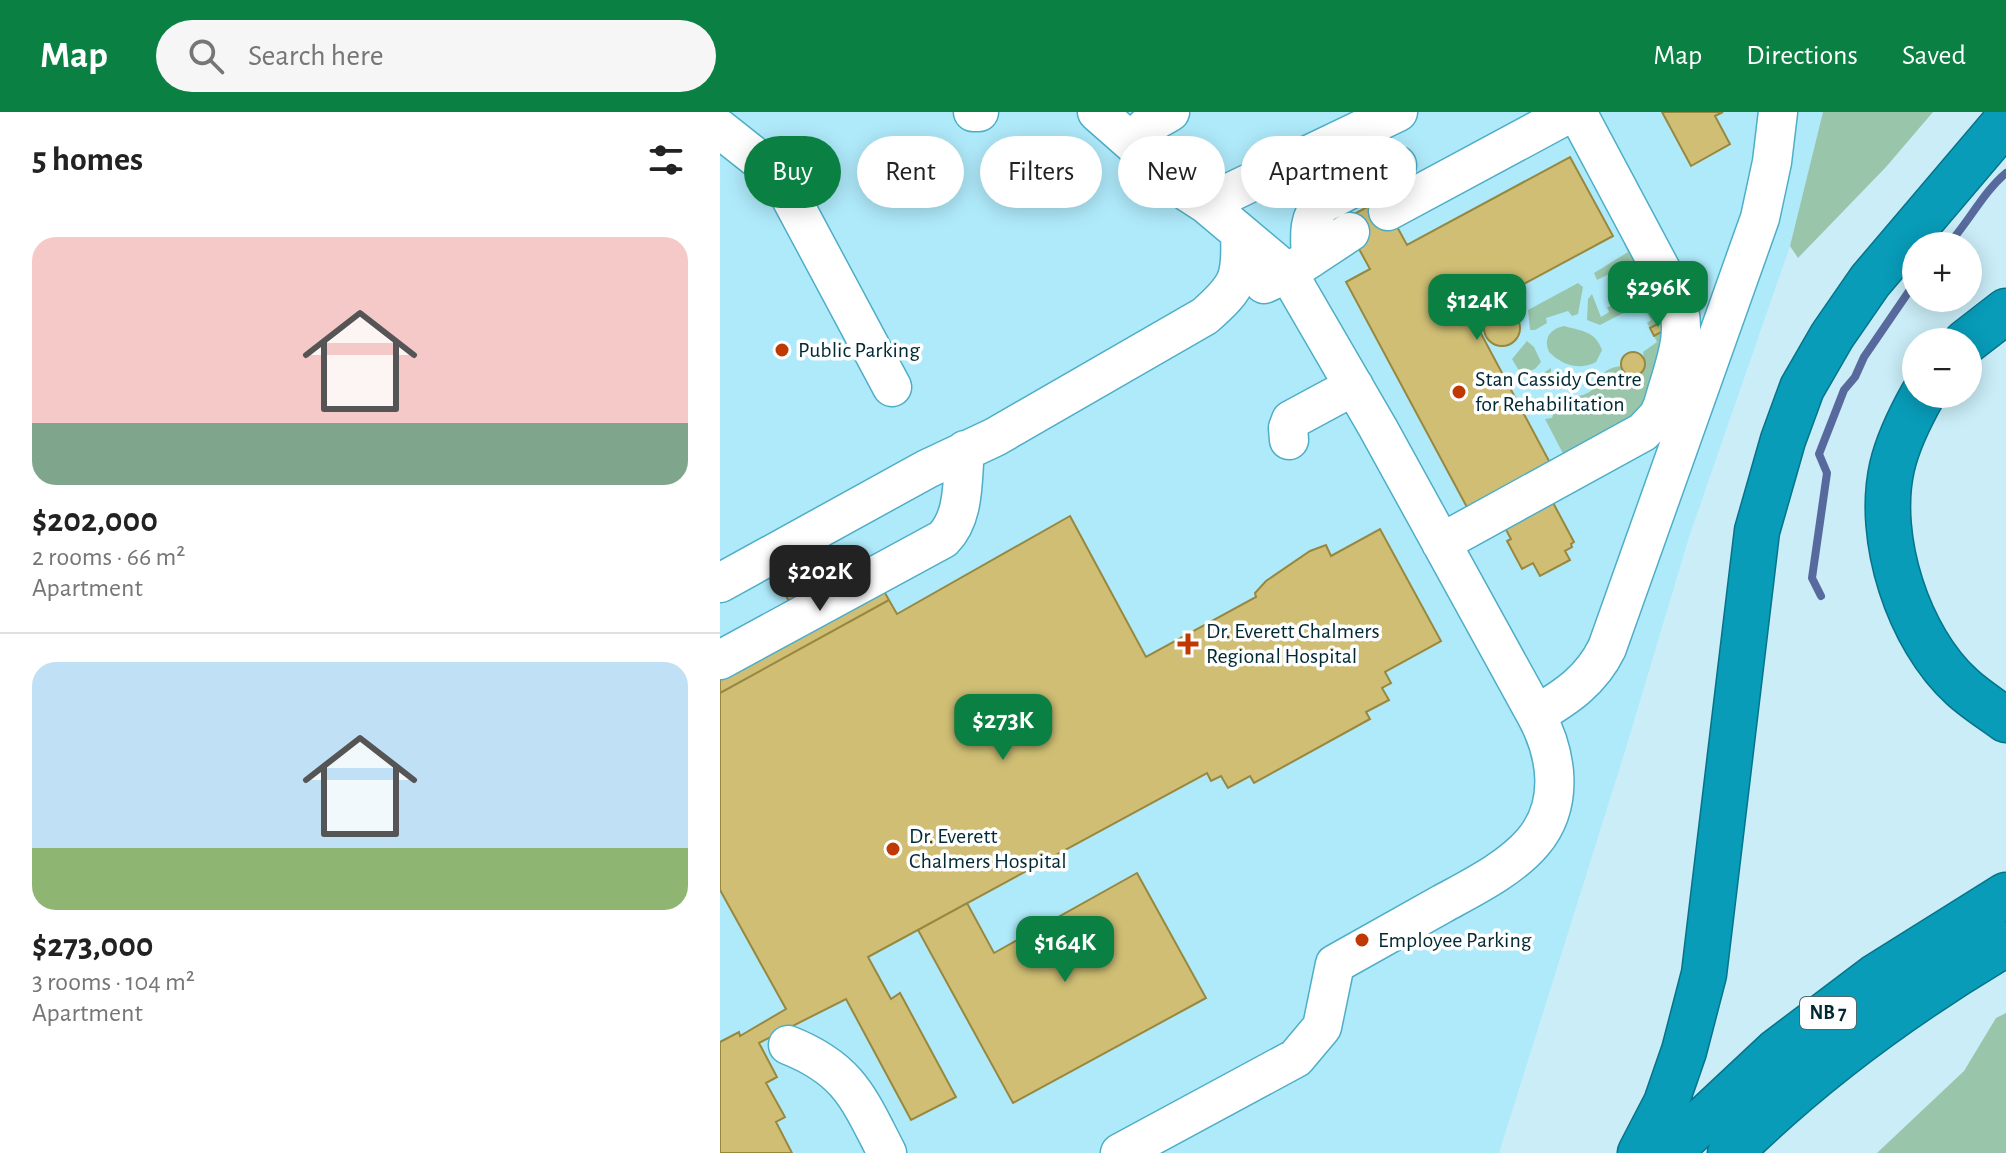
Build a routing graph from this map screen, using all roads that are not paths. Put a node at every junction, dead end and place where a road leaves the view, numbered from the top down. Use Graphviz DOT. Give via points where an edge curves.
graph roads {
  1 [pos="730,112"];
  2 [pos="973,112"];
  3 [pos="979,112"];
  4 [pos="1097,112"];
  5 [pos="1575,112"];
  6 [pos="1778,112"];
  7 [pos="1387,118"];
  8 [pos="2006,121"];
  9 [pos="1151,123"];
  10 [pos="720,129"];
  11 [pos="763,136"];
  12 [pos="744,148"];
  13 [pos="1416,184"];
  14 [pos="1225,195"];
  15 [pos="796,208"];
  16 [pos="1211,208"];
  17 [pos="1318,208"];
  18 [pos="1350,232"];
  19 [pos="1240,233"];
  20 [pos="1299,266"];
  21 [pos="2006,311"];
  22 [pos="1205,316"];
  23 [pos="1982,330"];
  24 [pos="1349,378"];
  25 [pos="892,387"];
  26 [pos="1916,408"];
  27 [pos="1282,428"];
  28 [pos="965,450"];
  29 [pos="927,469"];
  30 [pos="1441,543"];
  31 [pos="912,554"];
  32 [pos="720,583"];
  33 [pos="720,660"];
  34 [pos="1536,715"];
  35 [pos="2006,720"];
  36 [pos="2006,895"];
  37 [pos="2006,944"];
  38 [pos="788,1045"];
  39 [pos="1740,1146"];
  40 [pos="887,1153"];
  41 [pos="1120,1153"];
  42 [pos="1640,1153"];
  43 [pos="1668,1153"];
  1 -- 11 [label="lane"];
  2 -- 3 [label="lane"];
  4 -- 9 [label="lane"];
  5 -- 13 [label="lane"];
  5 -- 30 [label="lane" via="1682,314 1682,334 1663,405 1643,432"];
  6 -- 34 [label="lane" via="1760,218 1607,648 1585,681"];
  7 -- 14 [label="lane"];
  8 -- 42 [label="highway" via="1870,281 1802,388 1783,440 1757,531 1704,974 1666,1103"];
  10 -- 12 [label="lane"];
  15 -- 25 [label="lane"];
  16 -- 19 [label="lane"];
  17 -- 20 [label="lane"];
  18 -- 20 [label="lane"];
  19 -- 20 [label="lane"];
  19 -- 22 [label="lane" via="1238,277 1230,295"];
  20 -- 22 [label="lane"];
  20 -- 24 [label="lane"];
  21 -- 23 [label="highway"];
  22 -- 28 [label="lane"];
  24 -- 27 [label="lane"];
  24 -- 30 [label="lane"];
  26 -- 35 [label="highway" via="1892,468 1887,502 1896,573 1932,652 1961,686"];
  28 -- 29 [label="lane"];
  28 -- 31 [label="lane" via="956,523 943,539"];
  29 -- 31 [label="lane" via="939,513 925,542"];
  29 -- 32 [label="lane"];
  30 -- 34 [label="lane"];
  31 -- 33 [label="lane"];
  34 -- 41 [label="lane" via="1555,761 1555,789 1534,841 1492,876 1335,964 1322,1027 1296,1058"];
  36 -- 43 [label="highway, NB 7" via="1875,977 1777,1051"];
  37 -- 39 [label="highway, NB 7" via="1940,983 1810,1079"];
  38 -- 40 [label="lane" via="844,1079"];
}
